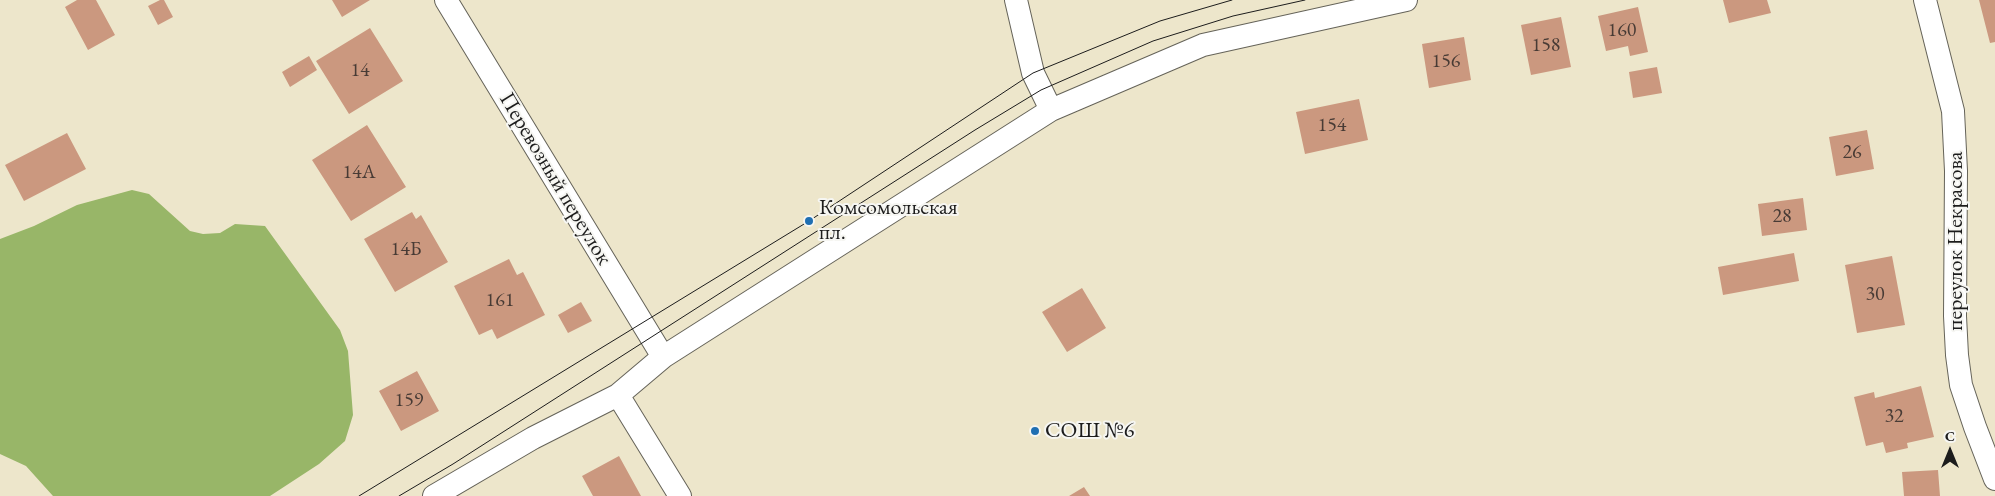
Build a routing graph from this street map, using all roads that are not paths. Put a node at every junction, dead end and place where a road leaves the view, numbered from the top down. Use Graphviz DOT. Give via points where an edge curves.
graph roads {
  1 [pos="446,0"];
  2 [pos="1016,0"];
  3 [pos="1406,0"];
  4 [pos="1925,0"];
  5 [pos="1051,110"];
  6 [pos="663,357"];
  7 [pos="618,395"];
  8 [pos="1995,479"];
  9 [pos="434,496"];
  10 [pos="680,496"];
  1 -- 6 [label="street, Перевозный переулок"];
  2 -- 5 [label="street" via="1033,73"];
  3 -- 5 [label="street" via="1203,44"];
  4 -- 8 [label="street, переулок Некрасова" via="1955,135 1955,316 1961,385"];
  5 -- 6 [label="street"];
  6 -- 7 [label="street"];
  7 -- 9 [label="street" via="533,438"];
  7 -- 10 [label="street"];
}
